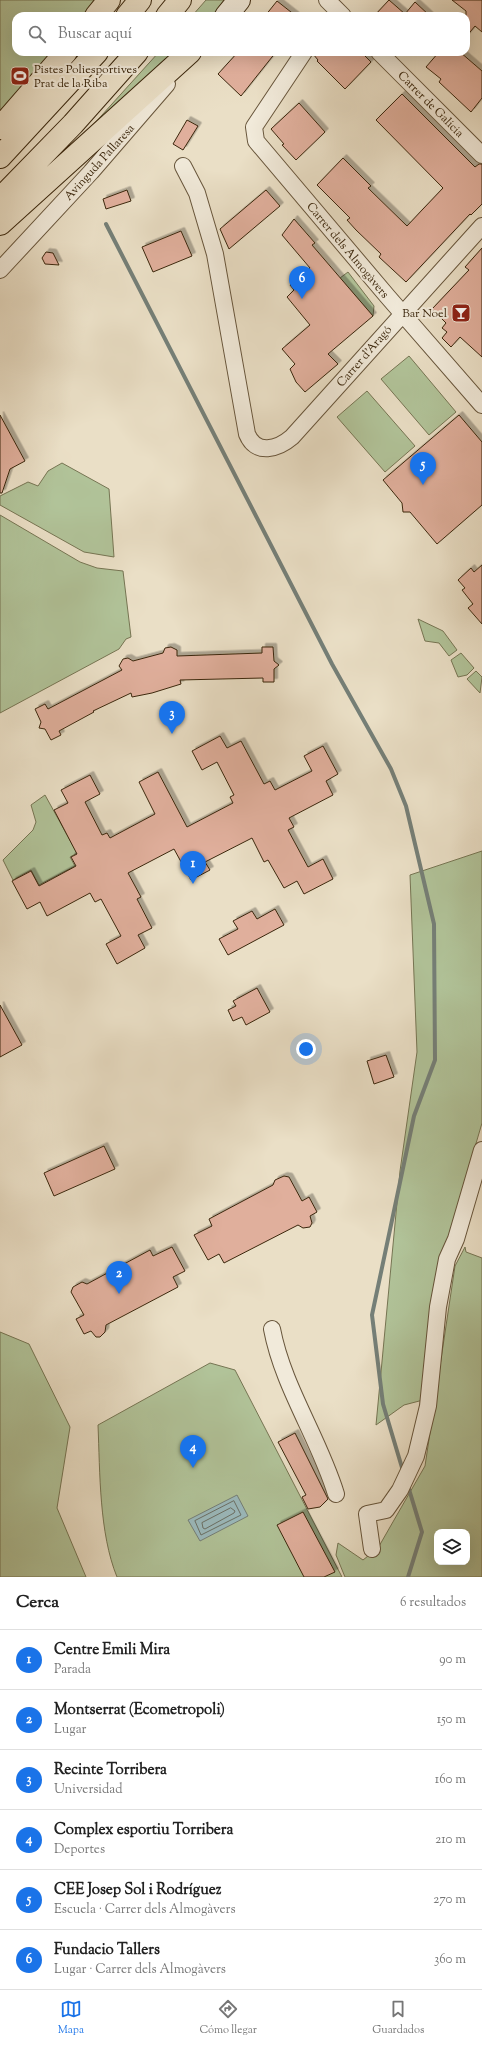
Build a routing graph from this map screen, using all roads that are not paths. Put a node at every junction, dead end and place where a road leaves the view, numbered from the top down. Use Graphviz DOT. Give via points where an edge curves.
graph roads {
  1 [pos="109,0"];
  2 [pos="140,0"];
  3 [pos="180,0"];
  4 [pos="239,0"];
  5 [pos="99,12"];
  6 [pos="130,12"];
  7 [pos="170,12"];
  8 [pos="229,12"];
  9 [pos="63,56"];
  10 [pos="93,56"];
  11 [pos="133,56"];
  12 [pos="186,56"];
  13 [pos="192,56"];
  14 [pos="301,56"];
  15 [pos="383,56"];
  16 [pos="0,128"];
  17 [pos="482,156"];
  18 [pos="0,157"];
  19 [pos="183,166"];
  20 [pos="0,198"];
  21 [pos="0,224"];
  22 [pos="482,226"];
  23 [pos="0,270"];
  24 [pos="403,313"];
  25 [pos="482,405"];
  26 [pos="482,1150"];
  27 [pos="272,1329"];
  28 [pos="336,1494"];
  29 [pos="372,1549"];
  1 -- 5 [label="highway"];
  2 -- 6 [label="highway"];
  3 -- 7 [label="highway"];
  4 -- 8 [label="street"];
  9 -- 16 [label="highway"];
  10 -- 18 [label="highway"];
  11 -- 20 [label="highway"];
  12 -- 21 [label="highway"];
  13 -- 23 [label="street, Avinguda Pallaresa" via="91,172"];
  14 -- 24 [label="street, Carrer dels Almogàvers" via="254,127 256,141"];
  15 -- 17 [label="street, Carrer de Galicia"];
  19 -- 24 [label="street, Carrer d'Aragó" via="206,217 215,254 244,420 249,440 255,445 273,449 292,438"];
  22 -- 24 [label="street, Carrer d'Aragó"];
  24 -- 25 [label="street, Carrer dels Almogàvers"];
  26 -- 29 [label="street" via="456,1239 447,1259 438,1307 428,1406 416,1456 400,1490 386,1510 367,1514"];
  27 -- 28 [label="street" via="277,1355 329,1472"];
}
